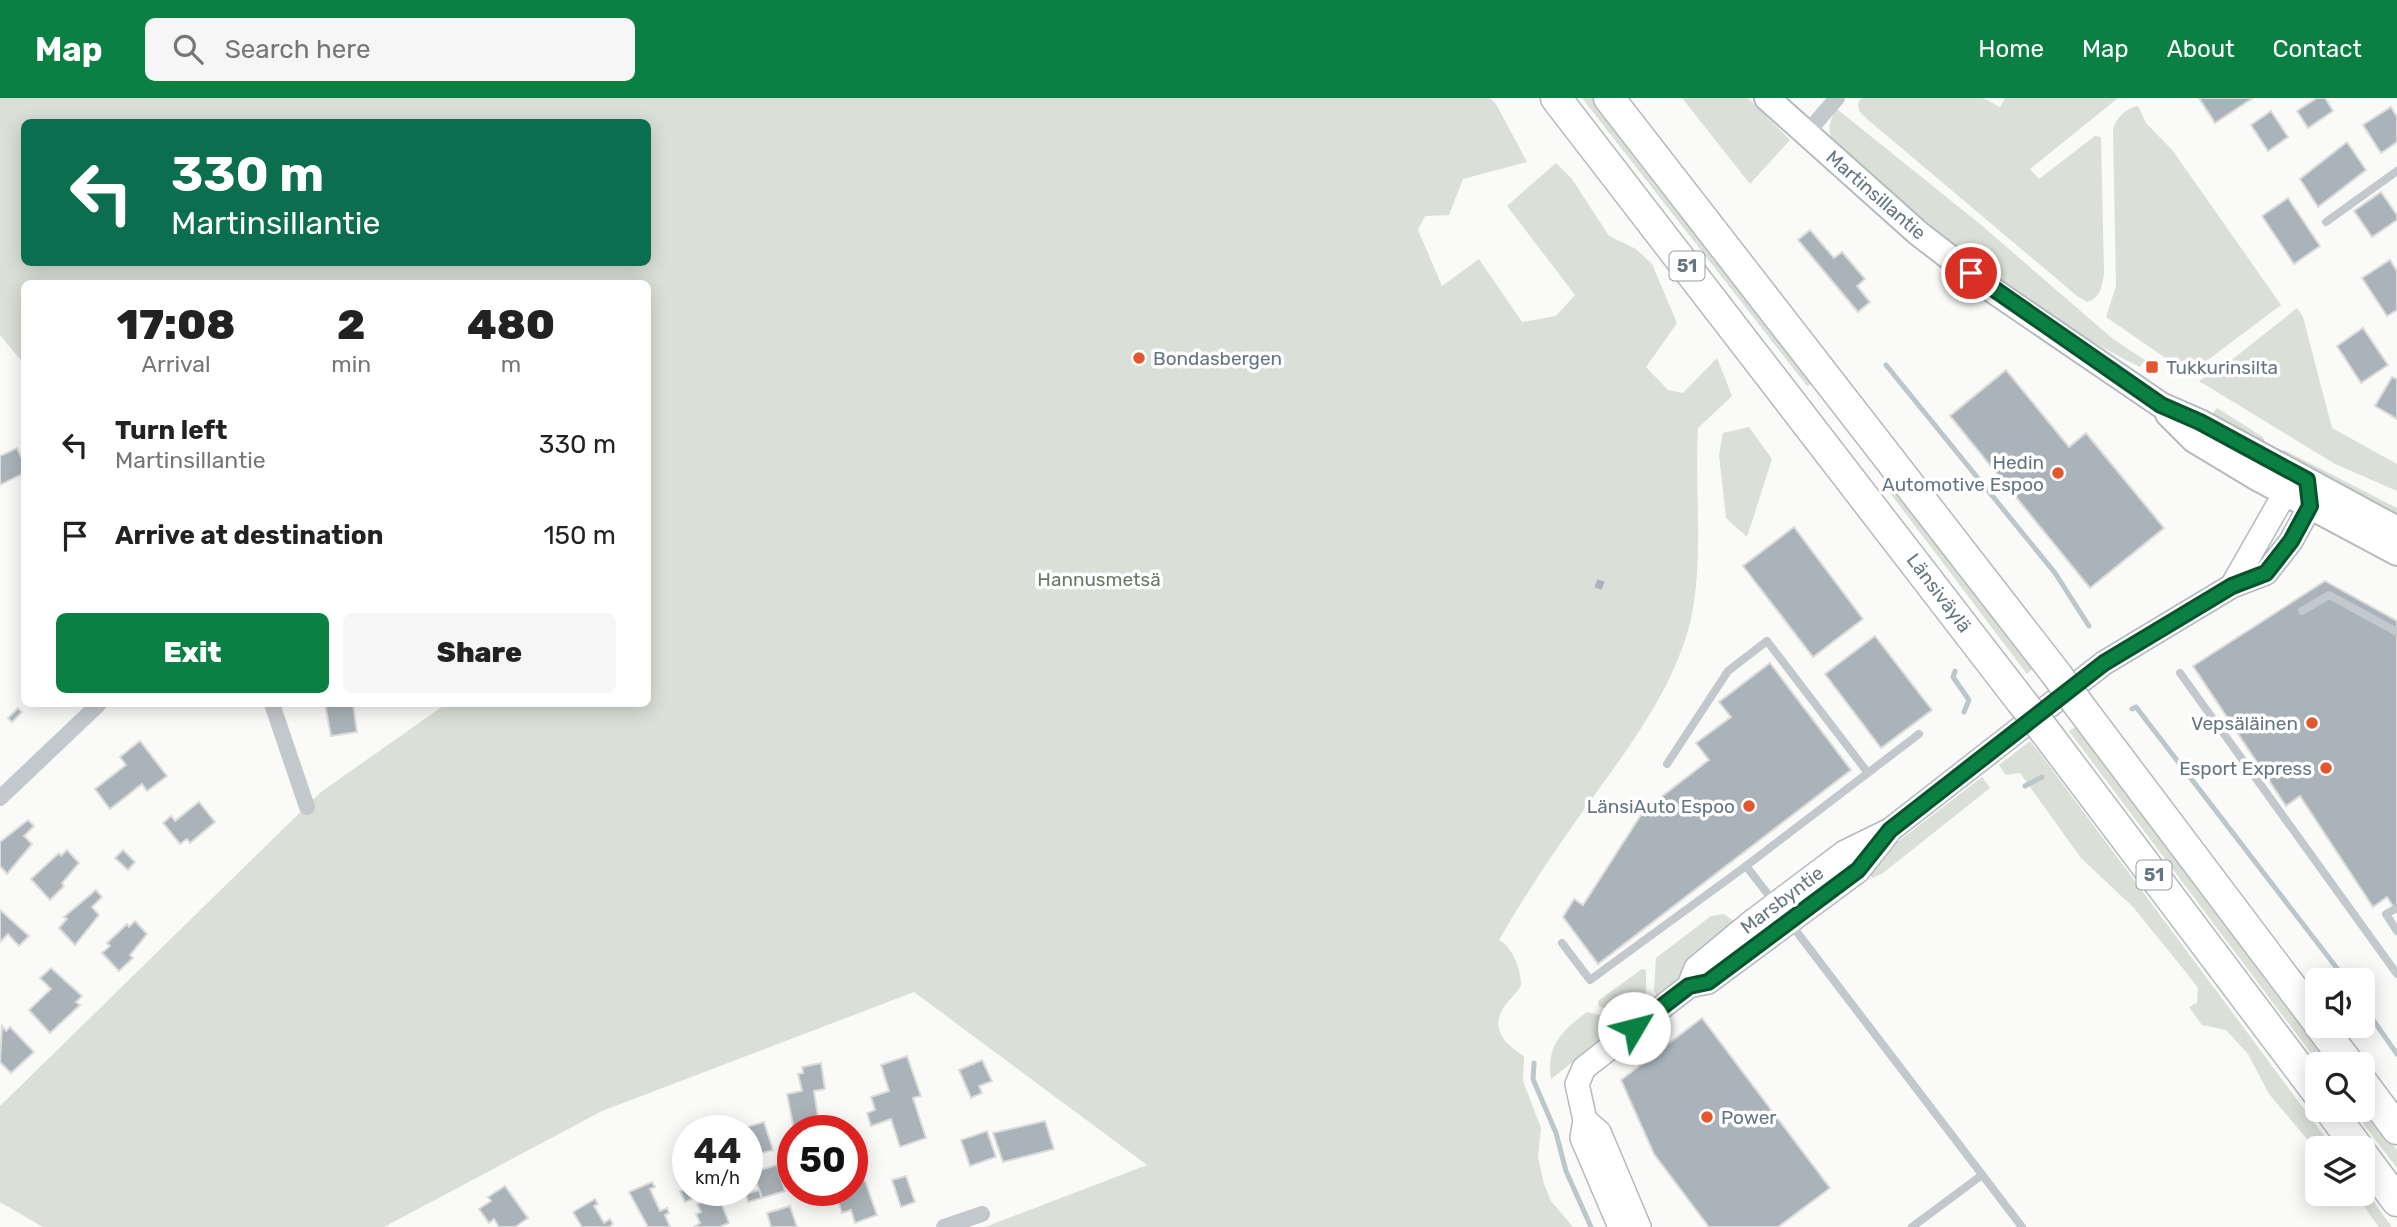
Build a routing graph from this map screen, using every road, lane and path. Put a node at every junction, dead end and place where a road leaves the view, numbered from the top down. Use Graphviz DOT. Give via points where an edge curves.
graph roads {
  1 [pos="1556,98"];
  2 [pos="1609,98"];
  3 [pos="1767,98"];
  4 [pos="1838,98"];
  5 [pos="1806,134"];
  6 [pos="2397,171"];
  7 [pos="2326,222"];
  8 [pos="2161,405"];
  9 [pos="2307,480"];
  10 [pos="2285,493"];
  11 [pos="2310,506"];
  12 [pos="2397,529"];
  13 [pos="2397,553"];
  14 [pos="2232,586"];
  15 [pos="2302,611"];
  16 [pos="2397,632"];
  17 [pos="2180,673"];
  18 [pos="96,707"];
  19 [pos="273,707"];
  20 [pos="1919,734"];
  21 [pos="1667,764"];
  22 [pos="1868,773"];
  23 [pos="0,798"];
  24 [pos="307,807"];
  25 [pos="1746,866"];
  26 [pos="2397,908"];
  27 [pos="1782,913"];
  28 [pos="2397,931"];
  29 [pos="1562,943"];
  30 [pos="2397,974"];
  31 [pos="2305,1005"];
  32 [pos="2329,1038"];
  33 [pos="2340,1052"];
  34 [pos="2305,1076"];
  35 [pos="2375,1100"];
  36 [pos="1585,1120"];
  37 [pos="2395,1126"];
  38 [pos="2375,1171"];
  39 [pos="1982,1175"];
  40 [pos="2397,1201"];
  41 [pos="982,1214"];
  42 [pos="944,1227"];
  43 [pos="1620,1227"];
  44 [pos="1639,1227"];
  45 [pos="1912,1227"];
  46 [pos="2022,1227"];
  1 -- 34 [label="highway, Länsiväylä / 51, bridge"];
  2 -- 31 [label="highway, 51, bridge" via="2057,675"];
  3 -- 5 [label="main road, Martinsillantie"];
  4 -- 5 [label="street"];
  5 -- 8 [label="main road, Martinsillantie" via="1918,233 1988,287"];
  6 -- 7 [label="lane"];
  8 -- 9 [label="main road, Martinsillantie"];
  8 -- 10 [label="main road, Martinsillantie" via="2194,440"];
  9 -- 10 [label="main road, Marsbyntie"];
  9 -- 11 [label="main road"];
  9 -- 12 [label="main road, Martinsillantie"];
  10 -- 11 [label="main road, Martinsillantie"];
  10 -- 14 [label="main road, Marsbyntie"];
  11 -- 13 [label="main road, Martinsillantie"];
  11 -- 14 [label="main road, Marsbyntie" via="2266,573"];
  14 -- 27 [label="main road, Marsbyntie" via="2104,663 1890,830 1845,852"];
  15 -- 16 [label="lane" via="2329,595"];
  17 -- 30 [label="lane"];
  18 -- 23 [label="street"];
  19 -- 24 [label="street"];
  20 -- 22 [label="lane"];
  21 -- 22 [label="lane" via="1728,671 1767,640"];
  22 -- 25 [label="lane"];
  25 -- 27 [label="lane"];
  25 -- 29 [label="lane" via="1590,980"];
  26 -- 28 [label="lane" via="2386,914"];
  27 -- 36 [label="main road, Marsbyntie" via="1696,968 1689,986 1584,1068 1577,1093"];
  27 -- 39 [label="lane"];
  32 -- 33 [label="highway"];
  35 -- 37 [label="highway"];
  36 -- 43 [label="main road, Marsbyntie" via="1582,1138"];
  36 -- 44 [label="main road, Marsbyntie" via="1599,1132"];
  38 -- 40 [label="highway"];
  39 -- 45 [label="lane"];
  39 -- 46 [label="lane"];
  41 -- 42 [label="street"];
}
